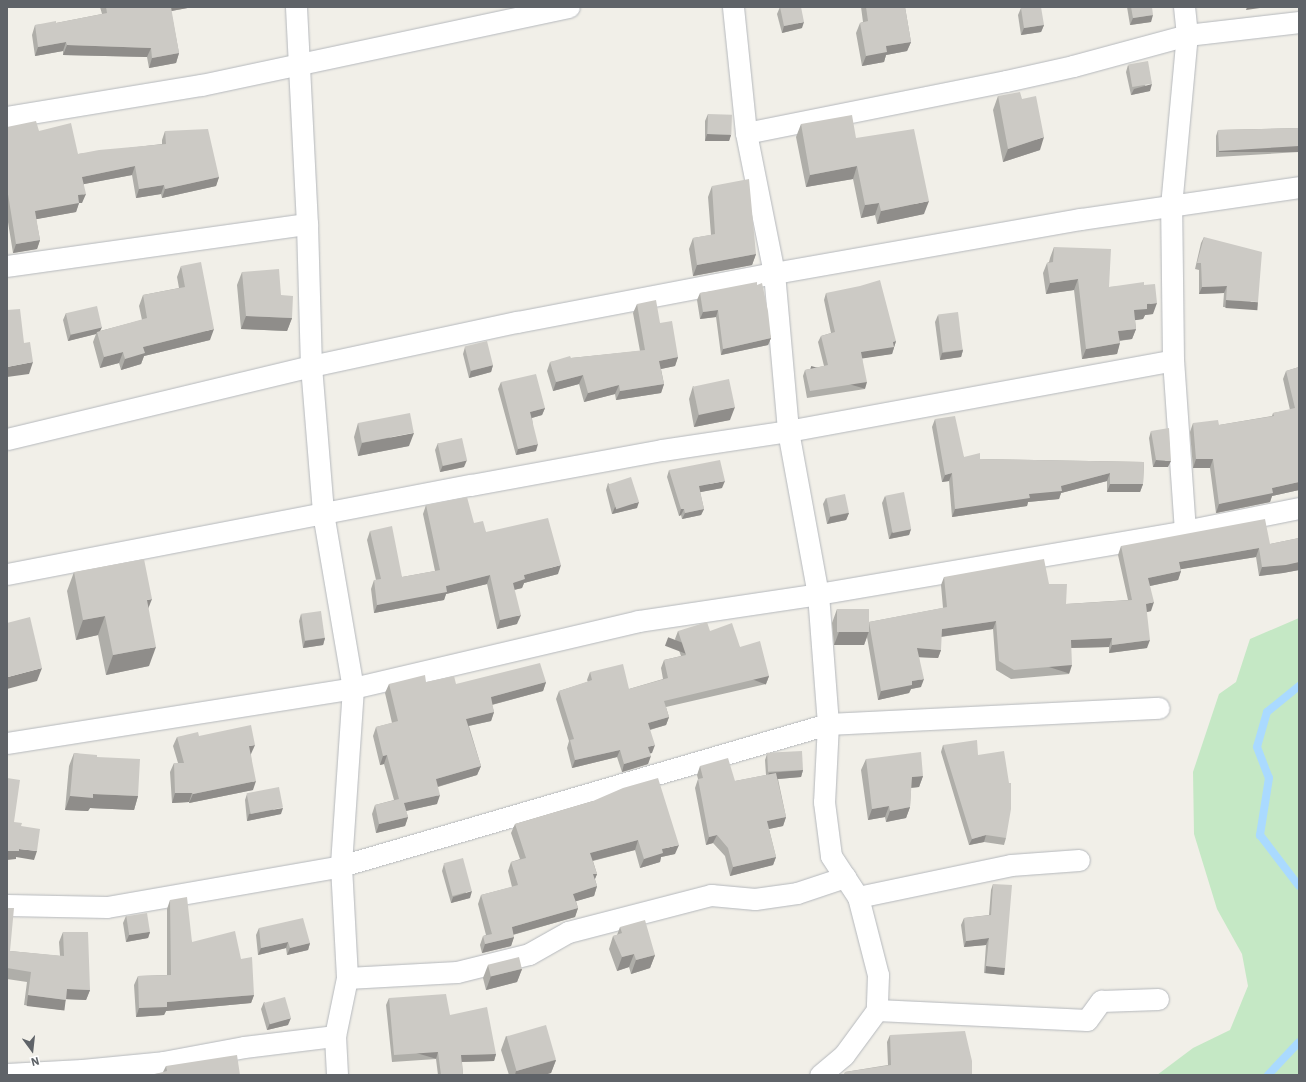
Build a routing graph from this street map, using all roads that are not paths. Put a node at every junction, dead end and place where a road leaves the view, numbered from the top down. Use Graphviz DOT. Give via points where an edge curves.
graph roads {
  1 [pos="296,7"];
  2 [pos="569,7"];
  3 [pos="733,7"];
  4 [pos="1184,7"];
  5 [pos="1299,22"];
  6 [pos="1187,35"];
  7 [pos="298,64"];
  8 [pos="7,117"];
  9 [pos="746,133"];
  10 [pos="1299,187"];
  11 [pos="1172,206"];
  12 [pos="307,224"];
  13 [pos="7,266"];
  14 [pos="774,273"];
  15 [pos="1173,360"];
  16 [pos="311,366"];
  17 [pos="788,431"];
  18 [pos="7,439"];
  19 [pos="1299,508"];
  20 [pos="323,513"];
  21 [pos="1186,530"];
  22 [pos="7,574"];
  23 [pos="818,594"];
  24 [pos="353,688"];
  25 [pos="1158,708"];
  26 [pos="828,724"];
  27 [pos="7,743"];
  28 [pos="1079,860"];
  29 [pos="341,866"];
  30 [pos="845,878"];
  31 [pos="858,897"];
  32 [pos="7,904"];
  33 [pos="347,978"];
  34 [pos="1158,999"];
  35 [pos="877,1010"];
  36 [pos="335,1036"];
  37 [pos="7,1074"];
  38 [pos="337,1075"];
  39 [pos="820,1075"];
  1 -- 7 [label="street"];
  2 -- 7 [label="street"];
  3 -- 9 [label="street"];
  4 -- 6 [label="street"];
  5 -- 6 [label="street"];
  6 -- 9 [label="street" via="1006,81"];
  6 -- 11 [label="street"];
  7 -- 8 [label="street" via="201,85"];
  7 -- 12 [label="street"];
  9 -- 14 [label="street"];
  10 -- 11 [label="street"];
  11 -- 14 [label="street"];
  11 -- 15 [label="street"];
  12 -- 13 [label="street"];
  12 -- 16 [label="street"];
  14 -- 16 [label="street" via="517,322"];
  14 -- 17 [label="street"];
  15 -- 17 [label="street"];
  15 -- 21 [label="street"];
  16 -- 18 [label="street"];
  16 -- 20 [label="street"];
  17 -- 20 [label="street" via="662,450"];
  17 -- 23 [label="street"];
  19 -- 21 [label="street"];
  20 -- 22 [label="street"];
  20 -- 24 [label="street"];
  21 -- 23 [label="street"];
  23 -- 24 [label="street" via="638,620"];
  23 -- 26 [label="street"];
  24 -- 27 [label="street"];
  24 -- 29 [label="street"];
  25 -- 26 [label="street"];
  26 -- 29 [label="street"];
  26 -- 30 [label="street" via="824,802 831,856"];
  28 -- 31 [label="street" via="1011,865"];
  29 -- 32 [label="street" via="107,907"];
  29 -- 33 [label="street"];
  30 -- 31 [label="street"];
  30 -- 33 [label="street" via="797,893 755,899 711,895 568,932 529,954 457,972"];
  31 -- 35 [label="street" via="878,975"];
  33 -- 36 [label="street"];
  34 -- 35 [label="street" via="1101,1001 1087,1020"];
  35 -- 39 [label="street" via="844,1054"];
  36 -- 37 [label="street" via="244,1047 163,1062"];
  36 -- 38 [label="street"];
}
